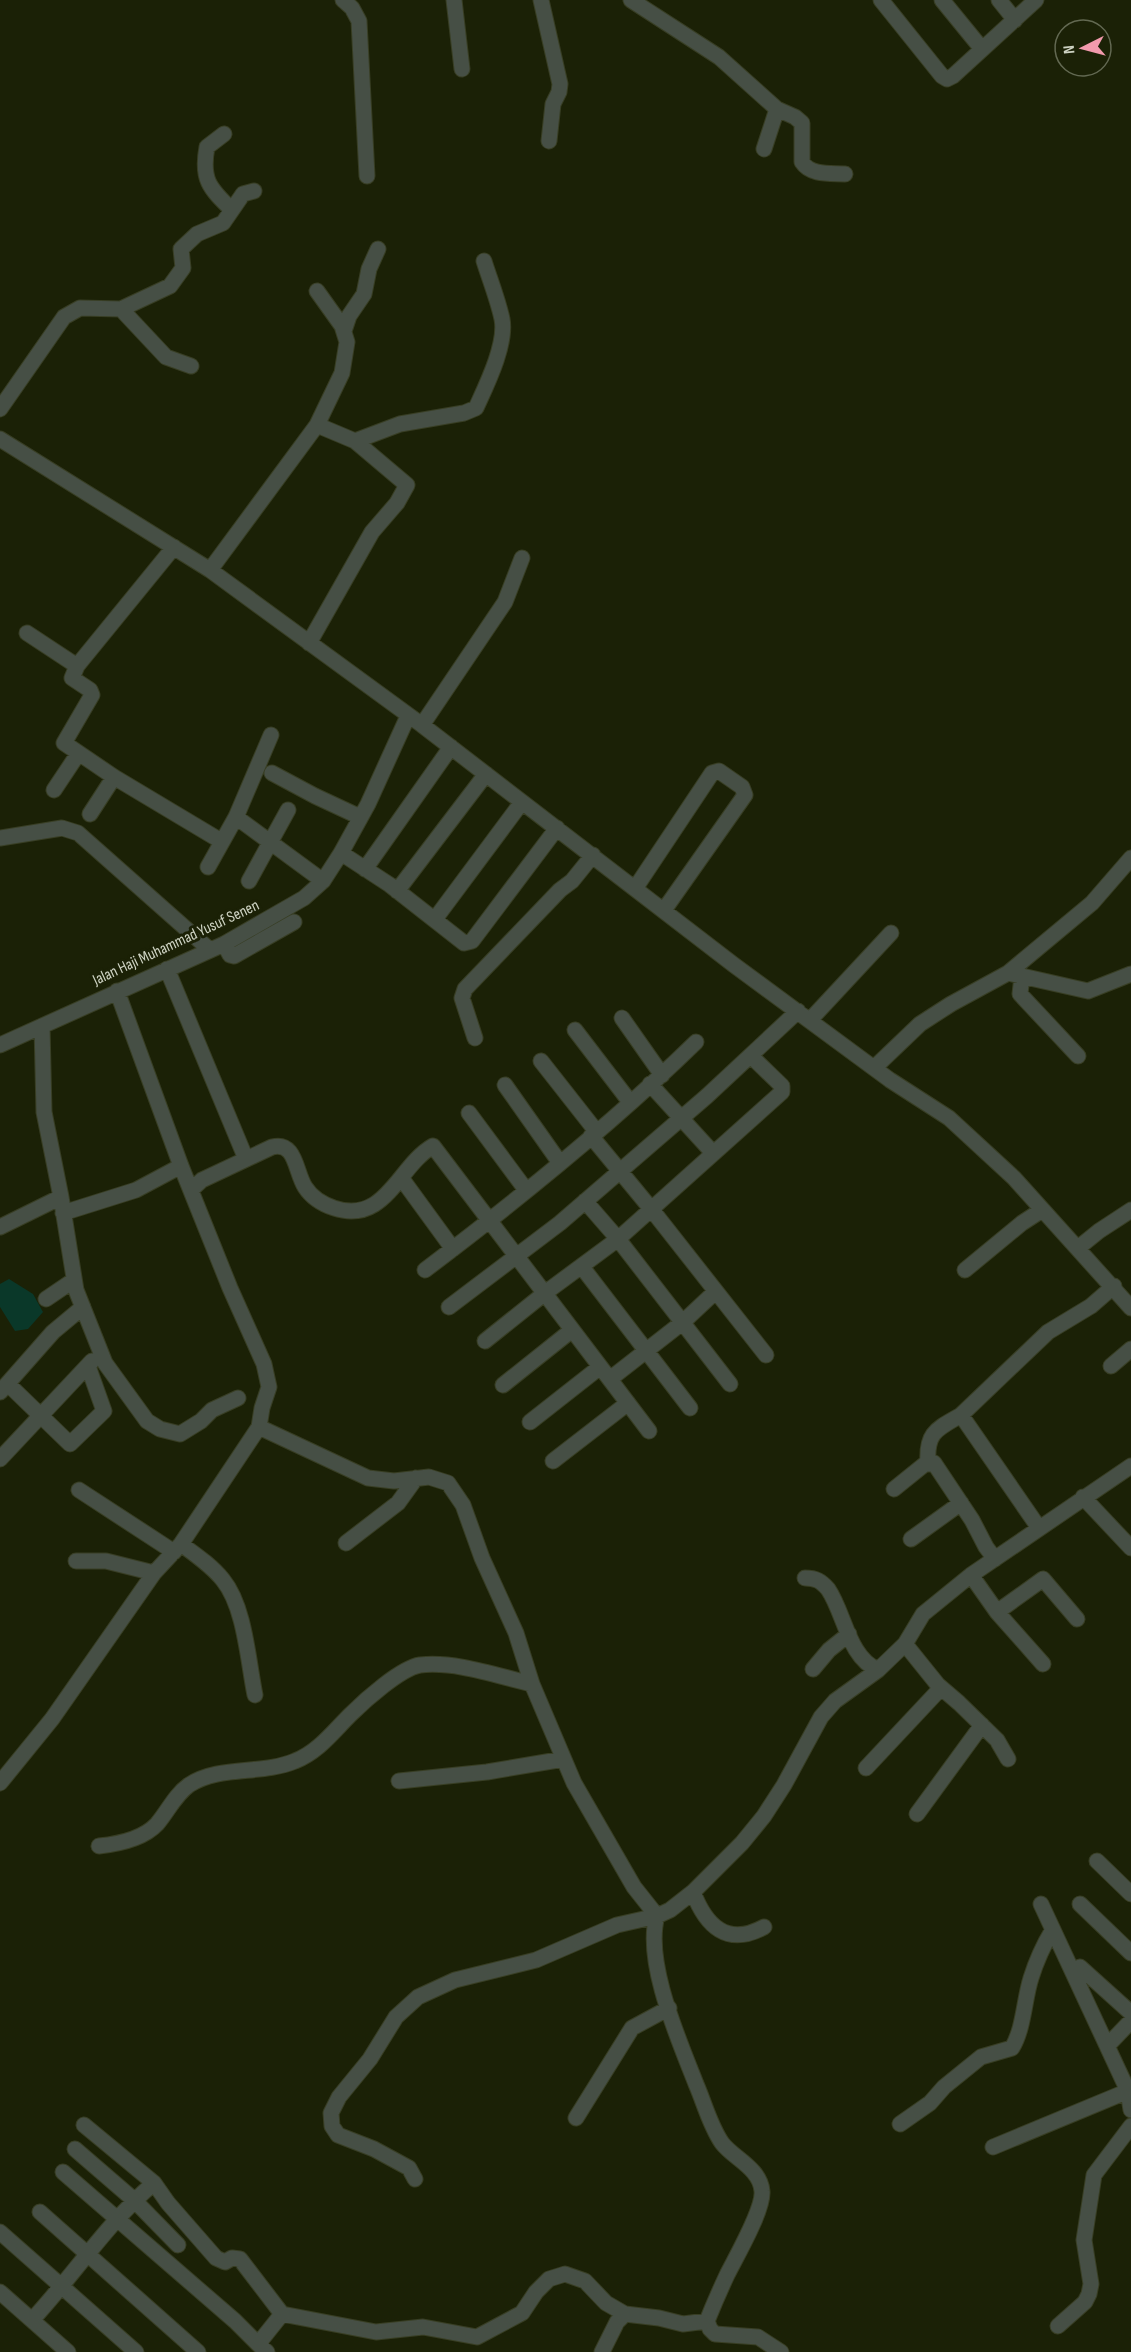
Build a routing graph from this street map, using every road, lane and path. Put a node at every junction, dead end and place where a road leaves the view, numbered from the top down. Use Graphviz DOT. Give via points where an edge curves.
graph roads {
  1 [pos="343,0"];
  2 [pos="454,0"];
  3 [pos="541,0"];
  4 [pos="631,0"];
  5 [pos="881,0"];
  6 [pos="942,0"];
  7 [pos="999,0"];
  8 [pos="1023,8"];
  9 [pos="982,49"];
  10 [pos="462,69"];
  11 [pos="777,109"];
  12 [pos="224,134"];
  13 [pos="549,141"];
  14 [pos="764,149"];
  15 [pos="845,174"];
  16 [pos="367,176"];
  17 [pos="254,191"];
  18 [pos="232,210"];
  19 [pos="378,249"];
  20 [pos="484,261"];
  21 [pos="317,291"];
  22 [pos="121,309"];
  23 [pos="344,331"];
  24 [pos="191,366"];
  25 [pos="0,409"];
  26 [pos="317,425"];
  27 [pos="0,439"];
  28 [pos="355,441"];
  29 [pos="174,547"];
  30 [pos="522,558"];
  31 [pos="210,570"];
  32 [pos="27,633"];
  33 [pos="309,643"];
  34 [pos="77,666"];
  35 [pos="408,716"];
  36 [pos="423,725"];
  37 [pos="271,735"];
  38 [pos="451,747"];
  39 [pos="78,754"];
  40 [pos="272,772"];
  41 [pos="486,774"];
  42 [pos="114,777"];
  43 [pos="54,789"];
  44 [pos="522,802"];
  45 [pos="288,810"];
  46 [pos="90,814"];
  47 [pos="236,817"];
  48 [pos="360,817"];
  49 [pos="557,828"];
  50 [pos="0,838"];
  51 [pos="221,841"];
  52 [pos="271,843"];
  53 [pos="341,853"];
  54 [pos="593,855"];
  55 [pos="1131,858"];
  56 [pos="208,867"];
  57 [pos="365,869"];
  58 [pos="249,881"];
  59 [pos="323,881"];
  60 [pos="636,887"];
  61 [pos="397,891"];
  62 [pos="664,910"];
  63 [pos="435,919"];
  64 [pos="294,922"];
  65 [pos="891,933"];
  66 [pos="217,947"];
  67 [pos="167,969"];
  68 [pos="1131,974"];
  69 [pos="1015,975"];
  70 [pos="117,991"];
  71 [pos="804,1016"];
  72 [pos="622,1018"];
  73 [pos="42,1026"];
  74 [pos="575,1030"];
  75 [pos="476,1038"];
  76 [pos="696,1042"];
  77 [pos="0,1045"];
  78 [pos="751,1056"];
  79 [pos="1078,1056"];
  80 [pos="541,1061"];
  81 [pos="874,1068"];
  82 [pos="656,1079"];
  83 [pos="505,1085"];
  84 [pos="630,1102"];
  85 [pos="469,1113"];
  86 [pos="681,1119"];
  87 [pos="593,1133"];
  88 [pos="713,1153"];
  89 [pos="246,1158"];
  90 [pos="560,1162"];
  91 [pos="181,1166"];
  92 [pos="620,1171"];
  93 [pos="402,1179"];
  94 [pos="191,1190"];
  95 [pos="526,1190"];
  96 [pos="61,1197"];
  97 [pos="585,1202"];
  98 [pos="652,1210"];
  99 [pos="1042,1210"];
  100 [pos="1131,1210"];
  101 [pos="63,1213"];
  102 [pos="490,1221"];
  103 [pos="0,1227"];
  104 [pos="618,1239"];
  105 [pos="1078,1248"];
  106 [pos="453,1249"];
  107 [pos="517,1256"];
  108 [pos="582,1267"];
  109 [pos="425,1270"];
  110 [pos="965,1270"];
  111 [pos="74,1280"];
  112 [pos="1114,1286"];
  113 [pos="715,1292"];
  114 [pos="545,1293"];
  115 [pos="46,1299"];
  116 [pos="1128,1300"];
  117 [pos="83,1307"];
  118 [pos="449,1307"];
  119 [pos="683,1322"];
  120 [pos="572,1330"];
  121 [pos="485,1341"];
  122 [pos="1131,1349"];
  123 [pos="647,1351"];
  124 [pos="101,1353"];
  125 [pos="766,1355"];
  126 [pos="88,1366"];
  127 [pos="1111,1366"];
  128 [pos="605,1373"];
  129 [pos="730,1384"];
  130 [pos="503,1385"];
  131 [pos="4,1388"];
  132 [pos="238,1398"];
  133 [pos="628,1403"];
  134 [pos="690,1408"];
  135 [pos="961,1415"];
  136 [pos="41,1416"];
  137 [pos="530,1422"];
  138 [pos="259,1427"];
  139 [pos="649,1431"];
  140 [pos="0,1459"];
  141 [pos="553,1461"];
  142 [pos="928,1463"];
  143 [pos="1131,1466"];
  144 [pos="416,1478"];
  145 [pos="894,1489"];
  146 [pos="79,1490"];
  147 [pos="1083,1497"];
  148 [pos="961,1503"];
  149 [pos="1039,1528"];
  150 [pos="1126,1533"];
  151 [pos="911,1539"];
  152 [pos="346,1543"];
  153 [pos="178,1548"];
  154 [pos="1131,1548"];
  155 [pos="995,1559"];
  156 [pos="76,1561"];
  157 [pos="154,1573"];
  158 [pos="971,1575"];
  159 [pos="805,1578"];
  160 [pos="997,1612"];
  161 [pos="1077,1619"];
  162 [pos="849,1634"];
  163 [pos="905,1644"];
  164 [pos="1043,1664"];
  165 [pos="813,1669"];
  166 [pos="878,1670"];
  167 [pos="532,1684"];
  168 [pos="941,1688"];
  169 [pos="255,1695"];
  170 [pos="982,1725"];
  171 [pos="564,1759"];
  172 [pos="1008,1759"];
  173 [pos="866,1768"];
  174 [pos="399,1781"];
  175 [pos="0,1784"];
  176 [pos="917,1814"];
  177 [pos="99,1846"];
  178 [pos="1097,1862"];
  179 [pos="693,1892"];
  180 [pos="1131,1894"];
  181 [pos="1041,1904"];
  182 [pos="1080,1904"];
  183 [pos="657,1916"];
  184 [pos="764,1927"];
  185 [pos="1053,1931"];
  186 [pos="1131,1953"];
  187 [pos="1080,1967"];
  188 [pos="669,2008"];
  189 [pos="1131,2013"];
  190 [pos="1131,2021"];
  191 [pos="1107,2046"];
  192 [pos="1130,2089"];
  193 [pos="1131,2110"];
  194 [pos="576,2118"];
  195 [pos="900,2124"];
  196 [pos="84,2125"];
  197 [pos="1131,2126"];
  198 [pos="993,2147"];
  199 [pos="75,2149"];
  200 [pos="63,2172"];
  201 [pos="415,2179"];
  202 [pos="154,2183"];
  203 [pos="134,2200"];
  204 [pos="40,2212"];
  205 [pos="117,2221"];
  206 [pos="0,2232"];
  207 [pos="178,2245"];
  208 [pos="88,2255"];
  209 [pos="62,2287"];
  210 [pos="0,2292"];
  211 [pos="282,2314"];
  212 [pos="625,2314"];
  213 [pos="32,2320"];
  214 [pos="707,2321"];
  215 [pos="1058,2326"];
  216 [pos="262,2348"];
  217 [pos="68,2352"];
  218 [pos="136,2352"];
  219 [pos="198,2352"];
  220 [pos="602,2352"];
  221 [pos="782,2352"];
  1 -- 16 [label="street" via="359,21"];
  2 -- 10 [label="street"];
  3 -- 13 [label="street" via="560,84"];
  4 -- 11 [label="street" via="718,57"];
  5 -- 9 [label="street" via="945,78 953,76"];
  6 -- 9 [label="street"];
  7 -- 8 [label="street"];
  8 -- 9 [label="street"];
  11 -- 14 [label="street"];
  11 -- 15 [label="street" via="802,123 805,166 818,172"];
  12 -- 18 [label="street" via="207,147 204,166 212,190"];
  17 -- 18 [label="street" via="243,194"];
  18 -- 22 [label="street" via="223,223 197,234 181,249 183,268 170,286"];
  19 -- 23 [label="street" via="364,294 348,315"];
  20 -- 28 [label="street" via="503,333 494,368 476,408 400,424"];
  21 -- 23 [label="street"];
  22 -- 24 [label="street" via="166,357"];
  22 -- 25 [label="street" via="80,308 64,317"];
  23 -- 26 [label="street" via="347,342 342,373"];
  26 -- 28 [label="street"];
  26 -- 31 [label="street"];
  27 -- 29 [label="street"];
  28 -- 33 [label="street" via="407,485 372,532"];
  29 -- 31 [label="street"];
  29 -- 34 [label="street"];
  30 -- 36 [label="street" via="505,602"];
  31 -- 33 [label="street"];
  32 -- 34 [label="street"];
  33 -- 35 [label="street"];
  34 -- 39 [label="street" via="72,678 92,695 64,741"];
  35 -- 36 [label="street"];
  35 -- 48 [label="street, Jalan Haji Muhammad Yusuf Senen"];
  36 -- 38 [label="street"];
  37 -- 47 [label="street"];
  38 -- 41 [label="street"];
  38 -- 57 [label="street"];
  39 -- 42 [label="street"];
  39 -- 43 [label="street"];
  40 -- 48 [label="street"];
  41 -- 44 [label="street"];
  41 -- 61 [label="street"];
  42 -- 46 [label="street"];
  42 -- 51 [label="street"];
  44 -- 49 [label="street"];
  44 -- 63 [label="street"];
  45 -- 52 [label="street"];
  47 -- 51 [label="street"];
  47 -- 52 [label="street"];
  48 -- 53 [label="street, Jalan Haji Muhammad Yusuf Senen"];
  49 -- 54 [label="street"];
  49 -- 63 [label="street" via="470,942 464,943"];
  50 -- 66 [label="street" via="62,828 78,833"];
  51 -- 56 [label="street"];
  52 -- 58 [label="street"];
  52 -- 59 [label="street"];
  53 -- 57 [label="street"];
  53 -- 59 [label="street, Jalan Haji Muhammad Yusuf Senen"];
  54 -- 60 [label="street"];
  54 -- 75 [label="street" via="465,988 462,998"];
  55 -- 69 [label="street" via="1092,903"];
  57 -- 61 [label="street"];
  59 -- 66 [label="street, Jalan Haji Muhammad Yusuf Senen" via="304,898"];
  60 -- 62 [label="street"];
  60 -- 62 [label="street" via="712,772 719,771 742,787 745,795"];
  61 -- 63 [label="street"];
  62 -- 71 [label="street"];
  64 -- 66 [label="street" via="234,956"];
  65 -- 71 [label="street"];
  66 -- 67 [label="street, Jalan Haji Muhammad Yusuf Senen"];
  67 -- 70 [label="street, Jalan Haji Muhammad Yusuf Senen"];
  67 -- 89 [label="street"];
  68 -- 69 [label="street" via="1088,991"];
  69 -- 79 [label="street" via="1020,994"];
  69 -- 81 [label="street" via="951,1004 920,1024"];
  70 -- 73 [label="street, Jalan Haji Muhammad Yusuf Senen"];
  70 -- 91 [label="street"];
  71 -- 78 [label="street"];
  71 -- 81 [label="street"];
  72 -- 82 [label="street"];
  73 -- 77 [label="street, Jalan Haji Muhammad Yusuf Senen"];
  73 -- 96 [label="street" via="44,1112"];
  74 -- 84 [label="street"];
  76 -- 82 [label="street"];
  78 -- 86 [label="street"];
  78 -- 88 [label="street" via="782,1086 782,1092"];
  80 -- 87 [label="street"];
  81 -- 99 [label="street" via="949,1118 993,1157"];
  82 -- 84 [label="street"];
  82 -- 86 [label="street"];
  83 -- 90 [label="street"];
  84 -- 87 [label="street"];
  85 -- 95 [label="street"];
  86 -- 88 [label="street"];
  86 -- 92 [label="street"];
  87 -- 90 [label="street"];
  87 -- 92 [label="street"];
  88 -- 98 [label="street"];
  89 -- 93 [label="street" via="272,1147 286,1146 305,1187 319,1202 336,1209 364,1210 374,1206"];
  89 -- 94 [label="street" via="202,1180"];
  90 -- 95 [label="street"];
  91 -- 94 [label="street"];
  91 -- 101 [label="street" via="136,1190"];
  92 -- 97 [label="street"];
  92 -- 98 [label="street"];
  93 -- 102 [label="street" via="433,1146"];
  93 -- 106 [label="street"];
  94 -- 138 [label="street" via="264,1364 269,1387"];
  95 -- 102 [label="street"];
  96 -- 101 [label="street"];
  96 -- 103 [label="street"];
  97 -- 104 [label="street"];
  97 -- 107 [label="street"];
  98 -- 104 [label="street"];
  98 -- 113 [label="street"];
  99 -- 105 [label="street"];
  99 -- 110 [label="street"];
  100 -- 105 [label="street"];
  101 -- 111 [label="street"];
  102 -- 106 [label="street"];
  102 -- 107 [label="street"];
  104 -- 108 [label="street"];
  104 -- 119 [label="street"];
  105 -- 112 [label="street"];
  106 -- 109 [label="street"];
  107 -- 114 [label="street"];
  107 -- 118 [label="street"];
  108 -- 114 [label="street"];
  108 -- 123 [label="street"];
  111 -- 115 [label="street"];
  111 -- 117 [label="street"];
  112 -- 116 [label="street"];
  112 -- 135 [label="street" via="1091,1306 1048,1332"];
  113 -- 119 [label="street"];
  113 -- 125 [label="street"];
  114 -- 120 [label="street"];
  114 -- 121 [label="street"];
  117 -- 124 [label="street"];
  117 -- 131 [label="street" via="53,1332"];
  119 -- 123 [label="street"];
  119 -- 129 [label="street"];
  120 -- 128 [label="street"];
  120 -- 130 [label="street"];
  122 -- 127 [label="street"];
  123 -- 128 [label="street"];
  123 -- 134 [label="street"];
  124 -- 126 [label="street"];
  124 -- 132 [label="street" via="147,1421 160,1429 180,1434 212,1410"];
  126 -- 136 [label="street"];
  126 -- 136 [label="street" via="104,1411 70,1444"];
  128 -- 133 [label="street"];
  128 -- 137 [label="street"];
  131 -- 136 [label="street"];
  133 -- 139 [label="street"];
  133 -- 141 [label="street"];
  135 -- 142 [label="street" via="930,1437"];
  135 -- 149 [label="street"];
  136 -- 140 [label="street"];
  138 -- 144 [label="street" via="368,1478"];
  138 -- 153 [label="street"];
  142 -- 145 [label="street"];
  142 -- 148 [label="street" via="933,1463"];
  143 -- 147 [label="street"];
  144 -- 152 [label="street" via="398,1503"];
  144 -- 167 [label="street" via="448,1483 463,1505 516,1633"];
  146 -- 153 [label="street"];
  147 -- 149 [label="street"];
  147 -- 150 [label="street"];
  148 -- 151 [label="street"];
  148 -- 155 [label="street"];
  149 -- 155 [label="street"];
  150 -- 154 [label="street"];
  153 -- 157 [label="street"];
  153 -- 169 [label="street" via="223,1579 232,1594"];
  155 -- 158 [label="street"];
  156 -- 157 [label="street" via="106,1561"];
  157 -- 175 [label="street" via="52,1719"];
  158 -- 160 [label="street"];
  158 -- 163 [label="street" via="923,1614"];
  159 -- 162 [label="street" via="822,1582 828,1589"];
  160 -- 161 [label="street" via="1043,1579"];
  160 -- 164 [label="street"];
  162 -- 165 [label="street"];
  162 -- 166 [label="street" via="868,1666"];
  163 -- 166 [label="street"];
  163 -- 168 [label="street"];
  166 -- 179 [label="street" via="835,1701 821,1717 764,1816"];
  167 -- 171 [label="street"];
  167 -- 177 [label="street" via="451,1665 418,1665 385,1684 310,1753 294,1762 206,1777 177,1796 155,1826 133,1839"];
  168 -- 170 [label="street"];
  168 -- 173 [label="street"];
  170 -- 172 [label="street"];
  170 -- 176 [label="street"];
  171 -- 174 [label="street"];
  171 -- 183 [label="street" via="592,1818 634,1887"];
  178 -- 180 [label="street"];
  179 -- 183 [label="street"];
  179 -- 184 [label="street" via="700,1912 716,1929 744,1935"];
  181 -- 185 [label="street"];
  182 -- 186 [label="street"];
  183 -- 188 [label="street" via="655,1950"];
  183 -- 201 [label="street" via="616,1925 536,1960 455,1980 418,1997 396,2017 370,2059 339,2097 331,2113 332,2126 338,2135 409,2168"];
  185 -- 191 [label="street"];
  185 -- 195 [label="street" via="1031,1979 1012,2048 981,2057"];
  187 -- 189 [label="street"];
  188 -- 194 [label="street" via="632,2028"];
  188 -- 214 [label="street" via="722,2144 755,2175 763,2193"];
  190 -- 191 [label="street"];
  191 -- 192 [label="street"];
  192 -- 193 [label="street"];
  192 -- 198 [label="street"];
  196 -- 202 [label="street"];
  197 -- 215 [label="street" via="1094,2175 1084,2240 1089,2294"];
  199 -- 203 [label="street"];
  200 -- 205 [label="street"];
  202 -- 203 [label="street"];
  202 -- 211 [label="street" via="216,2259 240,2259"];
  203 -- 205 [label="street"];
  203 -- 207 [label="street"];
  204 -- 208 [label="street"];
  205 -- 208 [label="street"];
  205 -- 216 [label="street"];
  206 -- 209 [label="street"];
  208 -- 209 [label="street"];
  208 -- 219 [label="street"];
  209 -- 213 [label="street"];
  209 -- 218 [label="street"];
  210 -- 213 [label="street"];
  211 -- 212 [label="street" via="376,2332 419,2327 477,2337 522,2313 549,2279 565,2274 585,2281 606,2303"];
  211 -- 216 [label="street"];
  212 -- 214 [label="street" via="683,2324"];
  212 -- 220 [label="street"];
  213 -- 217 [label="street"];
  214 -- 221 [label="street" via="715,2334 758,2337"];
}
